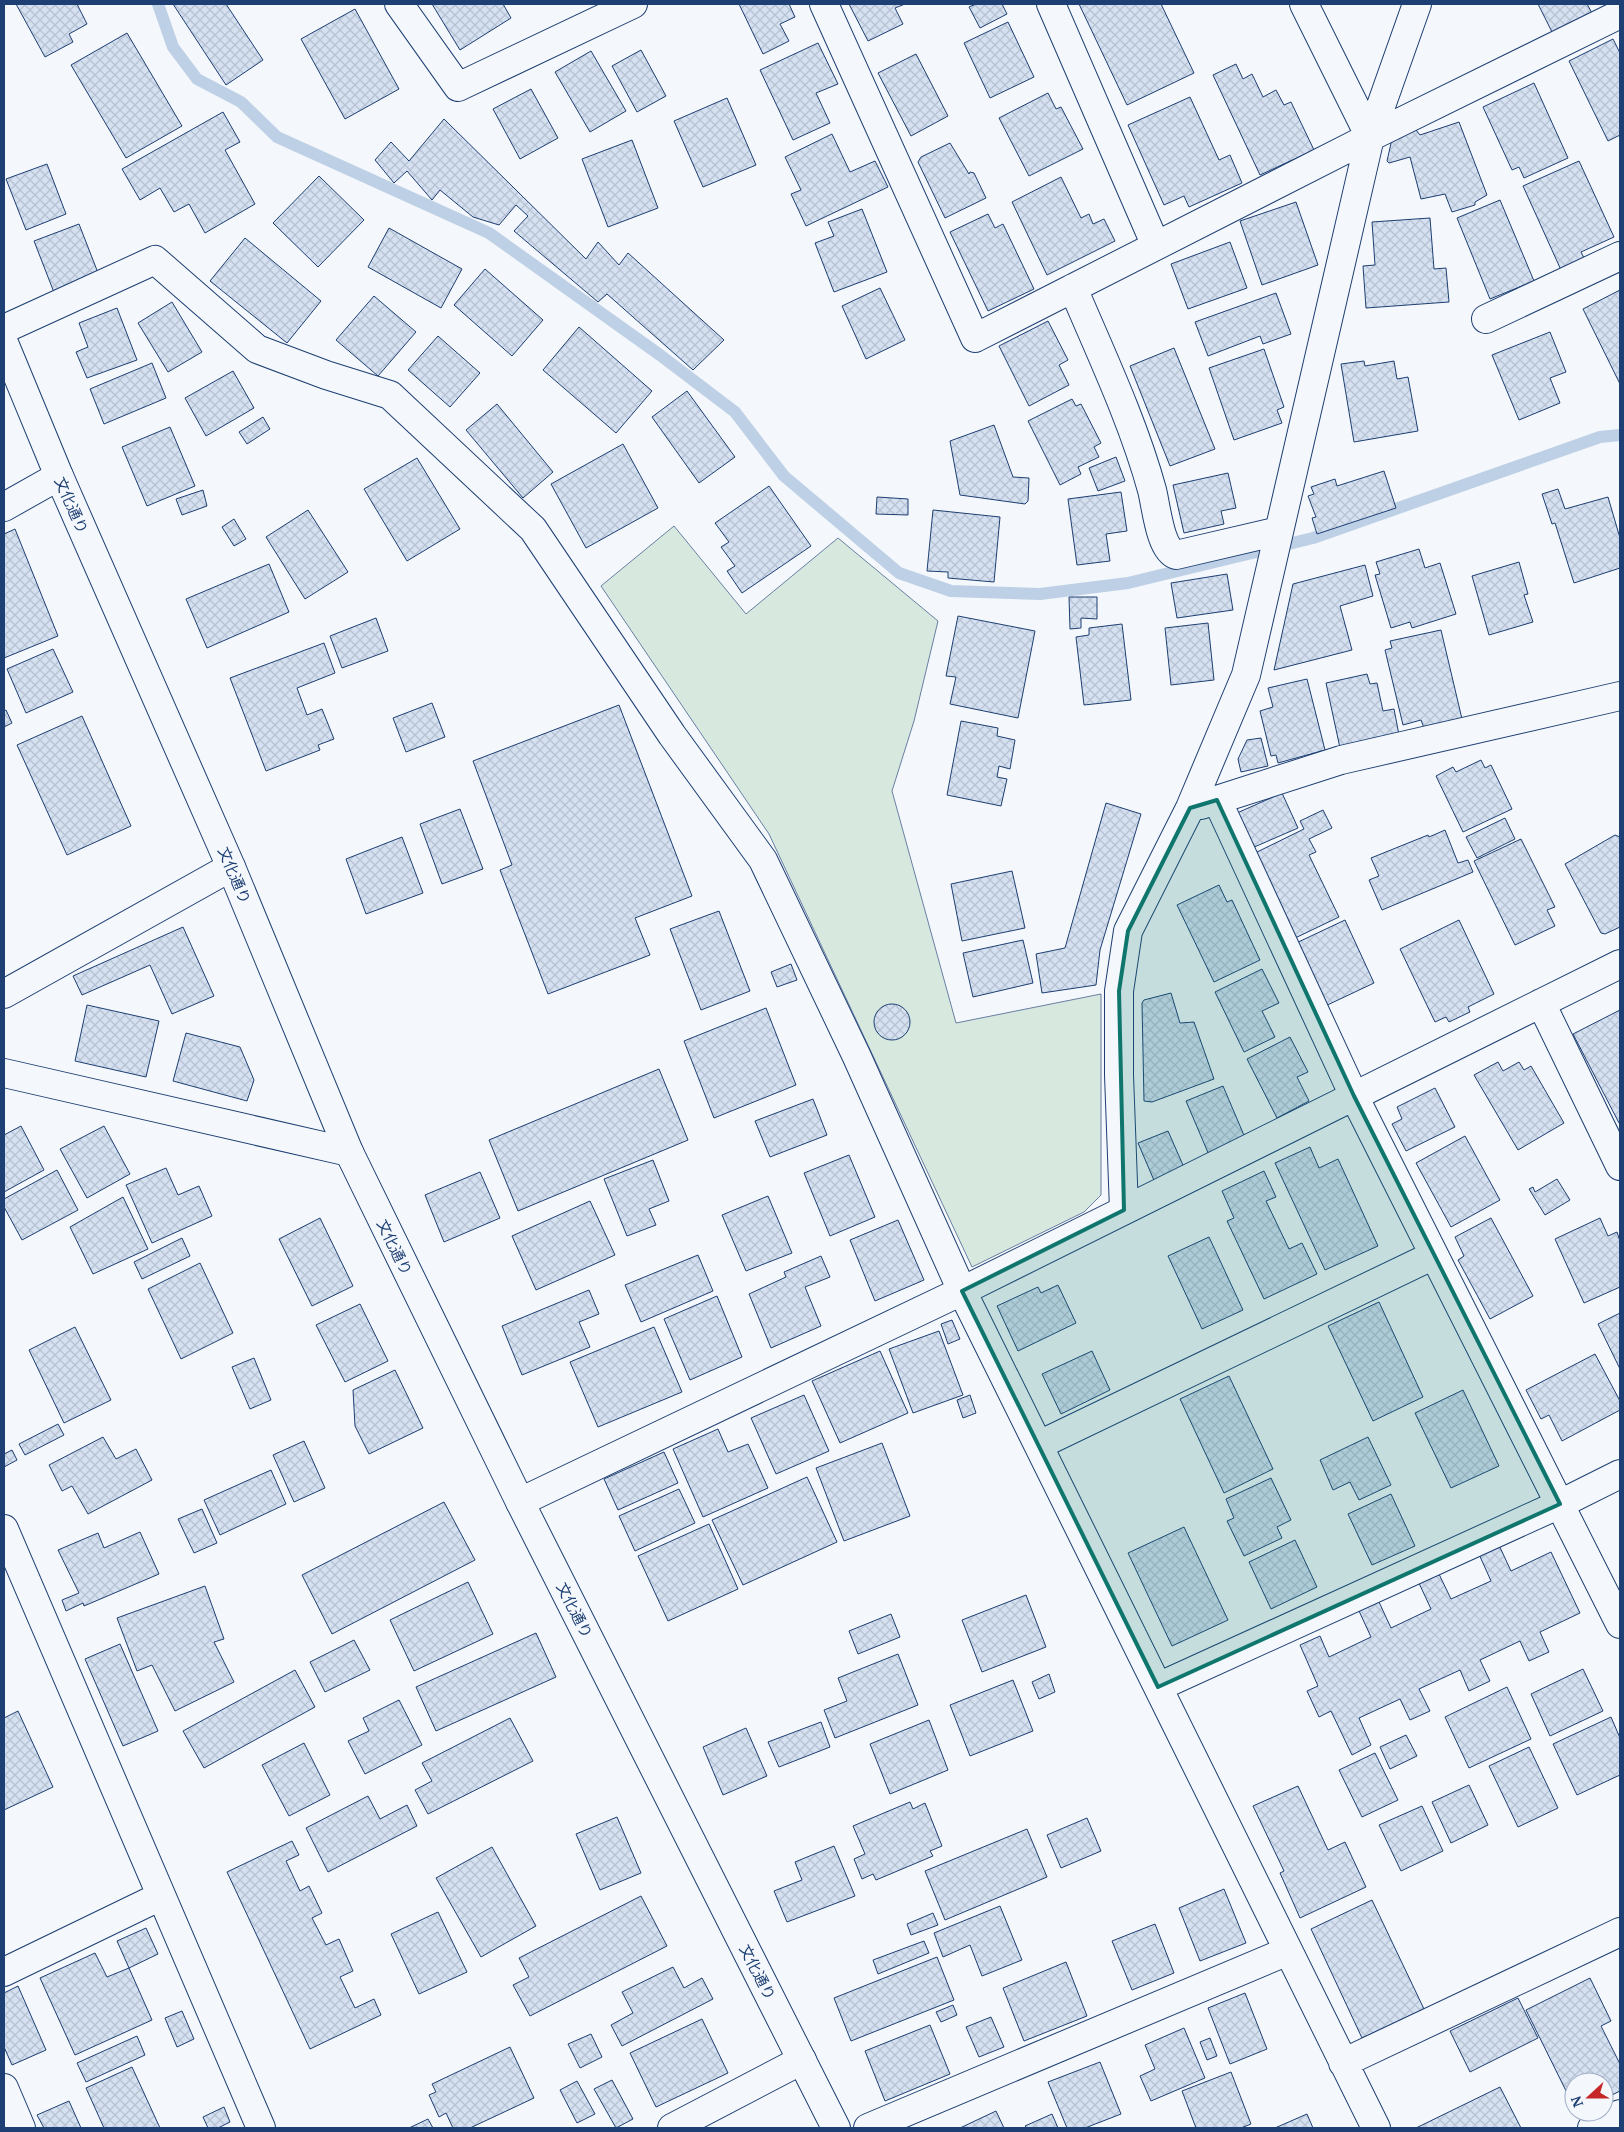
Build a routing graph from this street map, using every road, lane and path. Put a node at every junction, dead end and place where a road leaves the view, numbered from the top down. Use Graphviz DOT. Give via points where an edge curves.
graph roads {
  1 [pos="399,4"];
  2 [pos="632,4"];
  3 [pos="824,4"];
  4 [pos="1051,4"];
  5 [pos="1304,4"];
  6 [pos="1417,4"];
  7 [pos="1620,14"];
  8 [pos="1370,137"];
  9 [pos="1156,246"];
  10 [pos="1620,256"];
  11 [pos="1073,288"];
  12 [pos="1486,319"];
  13 [pos="4,329"];
  14 [pos="4,343"];
  15 [pos="59,476"];
  16 [pos="4,507"];
  17 [pos="1279,531"];
  18 [pos="1620,696"];
  19 [pos="1217,800"];
  20 [pos="1190,808"];
  21 [pos="232,867"];
  22 [pos="1620,964"];
  23 [pos="4,994"];
  24 [pos="1541,1003"];
  25 [pos="4,1073"];
  26 [pos="1354,1096"];
  27 [pos="349,1152"];
  28 [pos="1620,1166"];
  29 [pos="1124,1210"];
  30 [pos="1434,1255"];
  31 [pos="962,1290"];
  32 [pos="1039,1446"];
  33 [pos="1620,1474"];
  34 [pos="520,1502"];
  35 [pos="1560,1504"];
  36 [pos="4,1529"];
  37 [pos="1620,1624"];
  38 [pos="1158,1687"];
  39 [pos="161,1896"];
  40 [pos="1620,1932"];
  41 [pos="1288,1951"];
  42 [pos="4,1972"];
  43 [pos="802,2060"];
  44 [pos="1343,2063"];
  45 [pos="4,2088"];
  46 [pos="1620,2114"];
  47 [pos="21,2128"];
  48 [pos="262,2128"];
  49 [pos="672,2128"];
  50 [pos="836,2128"];
  51 [pos="868,2128"];
  52 [pos="1376,2128"];
  53 [pos="1592,2128"];
  1 -- 2 [label="street" via="458,87"];
  3 -- 11 [label="street" via="975,338"];
  4 -- 9 [label="street"];
  5 -- 8 [label="street"];
  6 -- 8 [label="street"];
  7 -- 8 [label="street"];
  8 -- 9 [label="street"];
  8 -- 17 [label="street"];
  9 -- 11 [label="street"];
  10 -- 12 [label="street"];
  11 -- 17 [label="street" via="1143,457 1160,526 1171,554"];
  13 -- 31 [label="street" via="155,260 257,349 390,395 533,529 672,735 763,860 857,1057"];
  14 -- 15 [label="street, 文化通り"];
  15 -- 16 [label="street"];
  15 -- 21 [label="street, 文化通り"];
  17 -- 20 [label="street" via="1246,675"];
  18 -- 19 [label="street" via="1341,760"];
  19 -- 20 [label="street"];
  19 -- 26 [label="street"];
  20 -- 29 [label="street" via="1128,931 1119,991"];
  21 -- 23 [label="street"];
  21 -- 27 [label="street, 文化通り"];
  22 -- 24 [label="street"];
  24 -- 26 [label="street"];
  24 -- 28 [label="street"];
  25 -- 27 [label="street"];
  26 -- 29 [label="street"];
  26 -- 30 [label="street"];
  27 -- 34 [label="street, 文化通り"];
  29 -- 31 [label="street"];
  30 -- 32 [label="street"];
  30 -- 35 [label="street"];
  31 -- 32 [label="street"];
  31 -- 34 [label="street"];
  32 -- 38 [label="street"];
  33 -- 35 [label="street"];
  34 -- 43 [label="street, 文化通り"];
  35 -- 37 [label="street"];
  35 -- 38 [label="street"];
  36 -- 39 [label="street"];
  38 -- 41 [label="street"];
  39 -- 42 [label="street"];
  39 -- 48 [label="street"];
  40 -- 44 [label="street"];
  41 -- 44 [label="street"];
  41 -- 51 [label="street"];
  43 -- 49 [label="street"];
  43 -- 50 [label="street, 文化通り"];
  44 -- 52 [label="street"];
  45 -- 47 [label="street"];
  46 -- 53 [label="street"];
}
